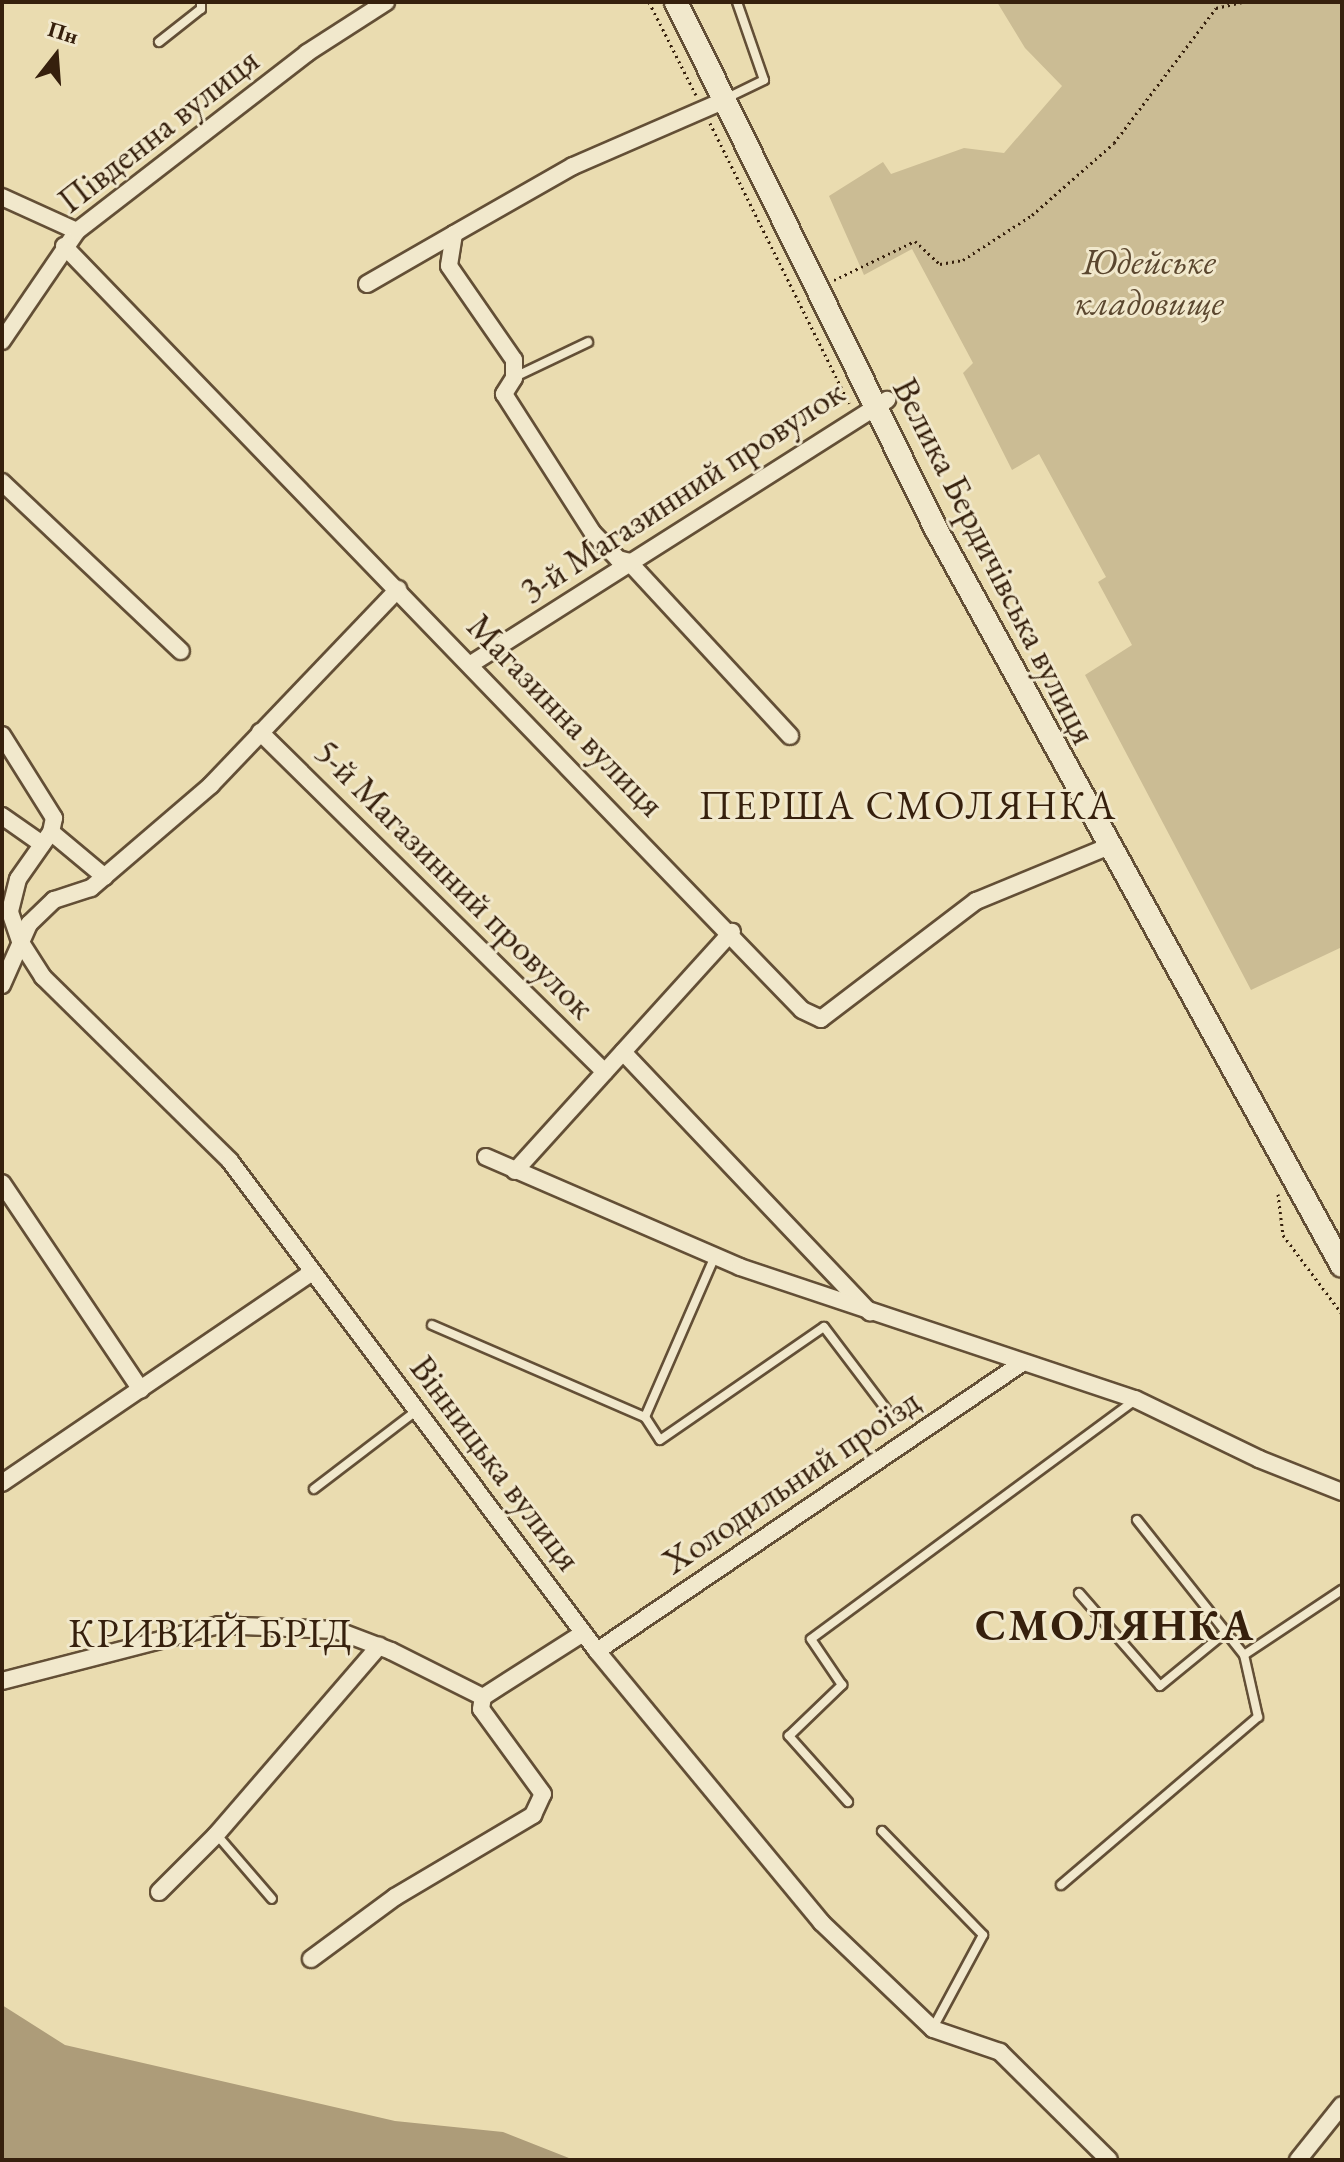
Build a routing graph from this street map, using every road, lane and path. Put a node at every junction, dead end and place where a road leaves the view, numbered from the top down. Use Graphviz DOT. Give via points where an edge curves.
graph roads {
  1 [pos="201,2"];
  2 [pos="386,2"];
  3 [pos="676,2"];
  4 [pos="690,2"];
  5 [pos="737,2"];
  6 [pos="1214,2"];
  7 [pos="1242,2"];
  8 [pos="1216,8"];
  9 [pos="159,42"];
  10 [pos="730,97"];
  11 [pos="2,197"];
  12 [pos="77,231"];
  13 [pos="454,234"];
  14 [pos="64,246"];
  15 [pos="831,282"];
  16 [pos="367,284"];
  17 [pos="2,341"];
  18 [pos="588,342"];
  19 [pos="514,378"];
  20 [pos="882,403"];
  21 [pos="2,482"];
  22 [pos="629,562"];
  23 [pos="398,589"];
  24 [pos="181,651"];
  25 [pos="471,664"];
  26 [pos="260,732"];
  27 [pos="2,735"];
  28 [pos="790,736"];
  29 [pos="2,816"];
  30 [pos="47,838"];
  31 [pos="1107,847"];
  32 [pos="105,877"];
  33 [pos="54,900"];
  34 [pos="6,911"];
  35 [pos="732,932"];
  36 [pos="20,941"];
  37 [pos="2,985"];
  38 [pos="623,1052"];
  39 [pos="605,1072"];
  40 [pos="486,1157"];
  41 [pos="515,1171"];
  42 [pos="2,1183"];
  43 [pos="1342,1240"];
  44 [pos="715,1256"];
  45 [pos="1342,1266"];
  46 [pos="312,1272"];
  47 [pos="873,1315"];
  48 [pos="432,1325"];
  49 [pos="1022,1363"];
  50 [pos="141,1390"];
  51 [pos="1135,1399"];
  52 [pos="416,1411"];
  53 [pos="645,1417"];
  54 [pos="892,1417"];
  55 [pos="2,1483"];
  56 [pos="314,1489"];
  57 [pos="1342,1492"];
  58 [pos="1137,1520"];
  59 [pos="1342,1590"];
  60 [pos="1079,1593"];
  61 [pos="1226,1632"];
  62 [pos="583,1633"];
  63 [pos="379,1646"];
  64 [pos="597,1651"];
  65 [pos="1244,1655"];
  66 [pos="2,1681"];
  67 [pos="483,1697"];
  68 [pos="848,1802"];
  69 [pos="882,1831"];
  70 [pos="216,1835"];
  71 [pos="1061,1885"];
  72 [pos="159,1892"];
  73 [pos="272,1899"];
  74 [pos="311,1959"];
  75 [pos="933,2029"];
  76 [pos="1342,2105"];
  77 [pos="1109,2160"];
  78 [pos="1298,2160"];
  1 -- 9 [label="lane" via="201,9"];
  2 -- 12 [label="street, Південна вулиця" via="307,53"];
  3 -- 10 [label="main road, Велика Бердичівська вулиця"];
  4 -- 10 [label="main road, Велика Бердичівська вулиця"];
  5 -- 10 [label="lane" via="764,80"];
  6 -- 8 [label="path"];
  7 -- 8 [label="path"];
  8 -- 15 [label="path" via="1114,143 1032,215 963,260 940,264 915,241"];
  10 -- 13 [label="street" via="573,166"];
  10 -- 15 [label="main road, Велика Бердичівська вулиця"];
  10 -- 20 [label="main road, Велика Бердичівська вулиця"];
  11 -- 12 [label="street"];
  12 -- 14 [label="street, Південна вулиця"];
  13 -- 16 [label="street"];
  13 -- 19 [label="street" via="449,266 514,360"];
  14 -- 17 [label="street, Південна вулиця"];
  14 -- 23 [label="street, Магазинна вулиця"];
  15 -- 20 [label="main road, Велика Бердичівська вулиця"];
  18 -- 19 [label="lane"];
  19 -- 22 [label="street" via="504,394 593,533 618,559"];
  20 -- 22 [label="street, 3-й Магазинний провулок"];
  20 -- 31 [label="main road, Велика Бердичівська вулиця"];
  20 -- 43 [label="main road, Велика Бердичівська вулиця" via="1040,700"];
  21 -- 24 [label="street"];
  22 -- 25 [label="street, 3-й Магазинний провулок"];
  22 -- 28 [label="street"];
  23 -- 25 [label="street, Магазинна вулиця"];
  23 -- 26 [label="street"];
  25 -- 35 [label="street, Магазинна вулиця"];
  26 -- 32 [label="street" via="211,785"];
  26 -- 39 [label="street, 5-й Магазинний провулок"];
  27 -- 30 [label="street" via="54,818"];
  29 -- 30 [label="street"];
  30 -- 32 [label="street"];
  30 -- 34 [label="street" via="27,859"];
  31 -- 35 [label="street, Магазинна вулиця" via="976,901 821,1019 802,1010"];
  31 -- 45 [label="main road, Велика Бердичівська вулиця"];
  32 -- 33 [label="street" via="91,888"];
  33 -- 34 [label="street"];
  33 -- 36 [label="street"];
  34 -- 36 [label="street, Вінницька вулиця"];
  35 -- 38 [label="street"];
  36 -- 37 [label="street"];
  36 -- 46 [label="street, Вінницька вулиця" via="43,977 230,1161"];
  38 -- 39 [label="street"];
  38 -- 47 [label="street, 5-й Магазинний провулок"];
  39 -- 41 [label="street"];
  40 -- 41 [label="street"];
  41 -- 44 [label="street"];
  42 -- 50 [label="street"];
  44 -- 47 [label="street"];
  44 -- 53 [label="lane"];
  46 -- 50 [label="street"];
  46 -- 52 [label="street, Вінницька вулиця"];
  47 -- 49 [label="street"];
  48 -- 53 [label="lane"];
  49 -- 51 [label="street"];
  49 -- 64 [label="street, Холодильний проїзд"];
  50 -- 55 [label="street"];
  51 -- 57 [label="street"];
  51 -- 68 [label="lane" via="811,1639 842,1685 789,1736"];
  52 -- 56 [label="lane"];
  52 -- 62 [label="street, Вінницька вулиця"];
  53 -- 54 [label="lane" via="660,1440 824,1327"];
  58 -- 61 [label="lane"];
  59 -- 65 [label="lane"];
  60 -- 61 [label="lane" via="1160,1686"];
  61 -- 65 [label="lane"];
  62 -- 64 [label="street, Вінницька вулиця"];
  62 -- 67 [label="street"];
  63 -- 66 [label="street" via="336,1630 219,1625"];
  63 -- 67 [label="street"];
  63 -- 70 [label="street"];
  64 -- 75 [label="street, Вінницька вулиця" via="821,1922"];
  65 -- 71 [label="lane" via="1258,1717"];
  67 -- 74 [label="street" via="481,1709 543,1794 533,1815 395,1897"];
  69 -- 75 [label="lane" via="983,1935"];
  70 -- 72 [label="street"];
  70 -- 73 [label="lane"];
  75 -- 77 [label="street, Вінницька вулиця" via="1000,2052"];
  76 -- 78 [label="street"];
}
